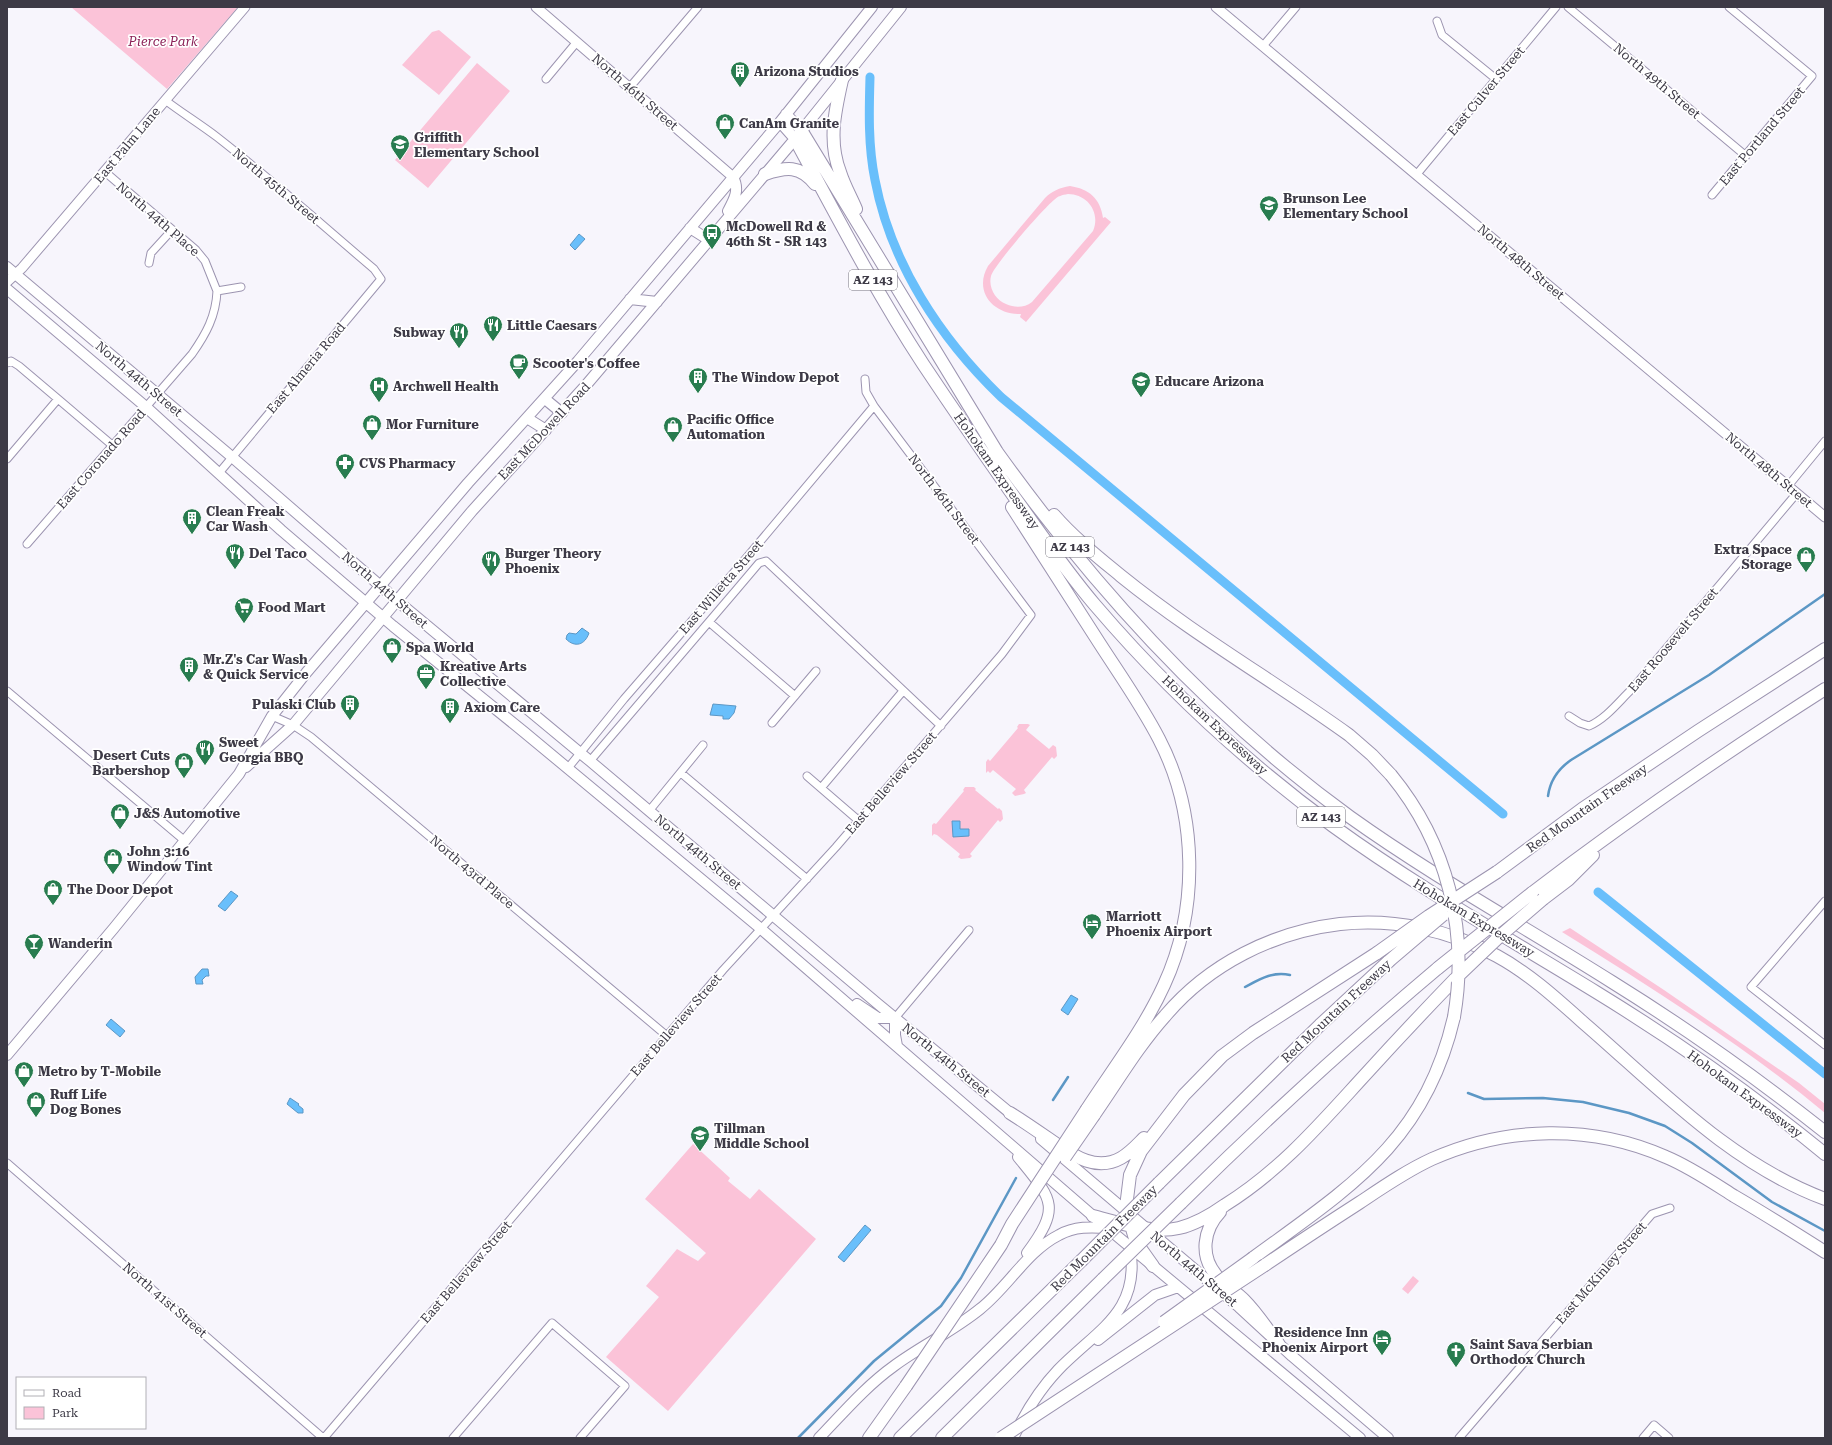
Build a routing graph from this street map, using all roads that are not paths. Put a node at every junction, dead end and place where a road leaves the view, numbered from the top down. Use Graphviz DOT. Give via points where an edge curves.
graph roads {
  1 [pos="245,7"];
  2 [pos="536,7"];
  3 [pos="872,7"];
  4 [pos="901,7"];
  5 [pos="1216,7"];
  6 [pos="1296,7"];
  7 [pos="1556,7"];
  8 [pos="1568,7"];
  9 [pos="1729,7"];
  10 [pos="696,8"];
  11 [pos="1437,21"];
  12 [pos="576,42"];
  13 [pos="1263,46"];
  14 [pos="546,79"];
  15 [pos="1496,79"];
  16 [pos="842,80"];
  17 [pos="630,87"];
  18 [pos="165,100"];
  19 [pos="783,118"];
  20 [pos="798,135"];
  21 [pos="1746,156"];
  22 [pos="104,171"];
  23 [pos="765,174"];
  24 [pos="1417,174"];
  25 [pos="733,177"];
  26 [pos="824,196"];
  27 [pos="1712,196"];
  28 [pos="720,227"];
  29 [pos="690,228"];
  30 [pos="172,230"];
  31 [pos="710,240"];
  32 [pos="873,247"];
  33 [pos="149,264"];
  34 [pos="7,267"];
  35 [pos="15,274"];
  36 [pos="381,279"];
  37 [pos="7,282"];
  38 [pos="241,287"];
  39 [pos="7,289"];
  40 [pos="217,291"];
  41 [pos="630,299"];
  42 [pos="657,302"];
  43 [pos="7,363"];
  44 [pos="923,363"];
  45 [pos="865,379"];
  46 [pos="157,394"];
  47 [pos="58,399"];
  48 [pos="545,399"];
  49 [pos="965,401"];
  50 [pos="874,406"];
  51 [pos="146,408"];
  52 [pos="562,413"];
  53 [pos="527,418"];
  54 [pos="546,430"];
  55 [pos="1825,442"];
  56 [pos="112,445"];
  57 [pos="232,457"];
  58 [pos="7,459"];
  59 [pos="219,473"];
  60 [pos="1788,486"];
  61 [pos="1797,493"];
  62 [pos="1825,517"];
  63 [pos="27,544"];
  64 [pos="380,586"];
  65 [pos="396,600"];
  66 [pos="365,603"];
  67 [pos="1031,616"];
  68 [pos="382,617"];
  69 [pos="708,622"];
  70 [pos="1825,649"];
  71 [pos="816,671"];
  72 [pos="1825,689"];
  73 [pos="7,691"];
  74 [pos="903,692"];
  75 [pos="795,696"];
  76 [pos="272,716"];
  77 [pos="1569,716"];
  78 [pos="772,723"];
  79 [pos="293,725"];
  80 [pos="941,726"];
  81 [pos="703,745"];
  82 [pos="580,753"];
  83 [pos="590,761"];
  84 [pos="568,768"];
  85 [pos="681,773"];
  86 [pos="239,774"];
  87 [pos="807,776"];
  88 [pos="821,788"];
  89 [pos="649,811"];
  90 [pos="858,820"];
  91 [pos="185,841"];
  92 [pos="1497,872"];
  93 [pos="807,879"];
  94 [pos="1538,896"];
  95 [pos="1825,901"];
  96 [pos="773,916"];
  97 [pos="760,928"];
  98 [pos="969,930"];
  99 [pos="816,977"];
  100 [pos="895,1018"];
  101 [pos="667,1036"];
  102 [pos="1825,1045"];
  103 [pos="897,1046"];
  104 [pos="7,1055"];
  105 [pos="1175,1107"];
  106 [pos="1090,1112"];
  107 [pos="1010,1113"];
  108 [pos="1825,1132"];
  109 [pos="1001,1136"];
  110 [pos="1825,1154"];
  111 [pos="7,1163"];
  112 [pos="1108,1196"];
  113 [pos="1825,1199"];
  114 [pos="1233,1200"];
  115 [pos="1670,1208"];
  116 [pos="1127,1212"];
  117 [pos="1093,1216"];
  118 [pos="1109,1228"];
  119 [pos="1128,1228"];
  120 [pos="1146,1228"];
  121 [pos="1166,1245"];
  122 [pos="1130,1246"];
  123 [pos="1825,1252"];
  124 [pos="1153,1266"];
  125 [pos="1178,1287"];
  126 [pos="1001,1289"];
  127 [pos="1278,1343"];
  128 [pos="1058,1370"];
  129 [pos="1092,1378"];
  130 [pos="1382,1436"];
  131 [pos="323,1438"];
  132 [pos="453,1438"];
  133 [pos="580,1438"];
  134 [pos="819,1438"];
  135 [pos="869,1438"];
  136 [pos="900,1438"];
  137 [pos="942,1438"];
  138 [pos="1001,1438"];
  139 [pos="1013,1438"];
  140 [pos="1360,1438"];
  141 [pos="1459,1438"];
  142 [pos="1642,1438"];
  143 [pos="1669,1438"];
  1 -- 18 [label="street, East Palm Lane"];
  2 -- 12 [label="street, North 46th Street"];
  3 -- 19 [label="main road, East McDowell Road"];
  4 -- 16 [label="main road, East McDowell Road"];
  5 -- 13 [label="street, North 48th Street"];
  6 -- 13 [label="street"];
  7 -- 15 [label="street, East Culver Street"];
  8 -- 21 [label="street, North 49th Street"];
  9 -- 21 [label="street, East Portland Street" via="1812,76"];
  10 -- 17 [label="street"];
  11 -- 15 [label="street" via="1442,35"];
  12 -- 14 [label="street"];
  12 -- 17 [label="street, North 46th Street"];
  13 -- 24 [label="street, North 48th Street"];
  15 -- 24 [label="street, East Culver Street"];
  16 -- 20 [label="main road, East McDowell Road"];
  16 -- 32 [label="highway" via="833,124 834,153"];
  17 -- 25 [label="street, North 46th Street"];
  18 -- 22 [label="street, East Palm Lane"];
  18 -- 36 [label="street, North 45th Street" via="216,136 374,269"];
  19 -- 20 [label="main road, Hohokam Expressway / AZ 143"];
  19 -- 25 [label="main road, East McDowell Road"];
  20 -- 23 [label="main road, East McDowell Road"];
  20 -- 26 [label="highway, Hohokam Expressway / AZ 143"];
  20 -- 32 [label="highway, Hohokam Expressway / AZ 143"];
  21 -- 27 [label="street, East Portland Street"];
  22 -- 30 [label="street, North 44th Place"];
  22 -- 35 [label="street, East Palm Lane"];
  23 -- 26 [label="highway" via="782,169 796,170 811,179"];
  23 -- 28 [label="main road, East McDowell Road"];
  24 -- 60 [label="street, North 48th Street"];
  25 -- 28 [label="main road" via="736,186 735,198"];
  25 -- 29 [label="main road, East McDowell Road"];
  26 -- 44 [label="highway, Hohokam Expressway / AZ 143"];
  28 -- 31 [label="main road, East McDowell Road"];
  29 -- 31 [label="main road"];
  29 -- 41 [label="main road, East McDowell Road"];
  30 -- 33 [label="street" via="151,253"];
  30 -- 40 [label="street, North 44th Place" via="205,261"];
  31 -- 42 [label="main road, East McDowell Road"];
  32 -- 49 [label="highway, Hohokam Expressway / AZ 143"];
  34 -- 35 [label="main road, North 44th Street"];
  35 -- 37 [label="street, East Palm Lane"];
  35 -- 46 [label="main road, North 44th Street"];
  36 -- 57 [label="street, East Almeria Road"];
  38 -- 40 [label="street"];
  39 -- 51 [label="main road, North 44th Street"];
  40 -- 46 [label="street, East Coronado Road" via="214,314 206,335"];
  41 -- 42 [label="main road"];
  41 -- 48 [label="main road, East McDowell Road"];
  42 -- 52 [label="main road, East McDowell Road"];
  43 -- 47 [label="street" via="11,361 19,366"];
  44 -- 106 [label="highway" via="950,414 1147,718 1167,756 1182,802 1188,840 1189,880 1184,921 1174,960 1153,1007"];
  44 -- 110 [label="highway, Hohokam Expressway / AZ 143" via="1006,485 1076,581 1151,666 1241,752 1372,854 1672,1040"];
  45 -- 50 [label="street, North 46th Street" via="866,392"];
  46 -- 51 [label="street, East Coronado Road"];
  46 -- 57 [label="main road, North 44th Street"];
  47 -- 56 [label="street"];
  47 -- 58 [label="street"];
  48 -- 52 [label="main road"];
  48 -- 53 [label="main road, East McDowell Road"];
  49 -- 108 [label="highway, Hohokam Expressway / AZ 143" via="1015,477 1113,598 1169,660 1279,761 1325,798 1398,850 1691,1033"];
  49 -- 129 [label="highway, bridge" via="1046,507 1098,557 1179,620 1349,735 1372,755 1407,797 1427,829 1450,889 1456,919 1459,978 1454,1016 1442,1059 1430,1087 1408,1124 1390,1147 1360,1177"];
  50 -- 67 [label="street, North 46th Street"];
  50 -- 82 [label="street, East Willetta Street"];
  51 -- 56 [label="street, East Coronado Road"];
  51 -- 59 [label="main road, North 44th Street"];
  52 -- 54 [label="main road, East McDowell Road"];
  53 -- 54 [label="main road"];
  53 -- 64 [label="main road, East McDowell Road"];
  54 -- 65 [label="main road, East McDowell Road" via="489,491"];
  55 -- 60 [label="street"];
  56 -- 63 [label="street, East Coronado Road"];
  57 -- 59 [label="street, East Almeria Road"];
  57 -- 64 [label="main road, North 44th Street"];
  59 -- 66 [label="main road, North 44th Street"];
  60 -- 61 [label="street, North 48th Street"];
  61 -- 62 [label="street, North 48th Street"];
  61 -- 77 [label="street, East Roosevelt Street" via="1638,682 1607,714 1589,726 1580,724"];
  64 -- 65 [label="main road, North 44th Street"];
  64 -- 66 [label="main road, East McDowell Road"];
  65 -- 68 [label="main road, East McDowell Road"];
  65 -- 82 [label="main road, North 44th Street"];
  66 -- 68 [label="main road, North 44th Street"];
  66 -- 76 [label="main road, East McDowell Road"];
  67 -- 80 [label="street, East Belleview Street"];
  68 -- 79 [label="main road, East McDowell Road"];
  68 -- 84 [label="main road, North 44th Street"];
  69 -- 74 [label="street" via="759,563 766,561 876,662"];
  69 -- 75 [label="street"];
  69 -- 83 [label="street"];
  70 -- 92 [label="highway, Red Mountain Freeway" via="1595,800"];
  71 -- 75 [label="street"];
  72 -- 94 [label="highway" via="1626,823 1568,880"];
  73 -- 91 [label="street"];
  74 -- 80 [label="street"];
  74 -- 88 [label="street"];
  75 -- 78 [label="street"];
  76 -- 79 [label="street, North 43rd Place"];
  76 -- 86 [label="main road, East McDowell Road"];
  79 -- 86 [label="main road, East McDowell Road"];
  79 -- 101 [label="street, North 43rd Place" via="311,736"];
  80 -- 90 [label="street, East Belleview Street"];
  81 -- 85 [label="street"];
  82 -- 83 [label="main road, North 44th Street"];
  82 -- 84 [label="street, East Willetta Street"];
  83 -- 89 [label="main road, North 44th Street"];
  84 -- 97 [label="main road, North 44th Street"];
  85 -- 89 [label="street"];
  85 -- 93 [label="street"];
  86 -- 91 [label="main road, East McDowell Road"];
  87 -- 88 [label="street"];
  88 -- 90 [label="street"];
  89 -- 96 [label="main road, North 44th Street"];
  90 -- 93 [label="street, East Belleview Street"];
  91 -- 104 [label="main road, East McDowell Road"];
  92 -- 105 [label="highway, bridge" via="1237,1045 1204,1073"];
  92 -- 136 [label="highway, Red Mountain Freeway, bridge" via="1389,961 1320,1024"];
  93 -- 96 [label="street, East Belleview Street"];
  94 -- 114 [label="highway, bridge" via="1455,979 1302,1143 1269,1175"];
  94 -- 137 [label="highway, bridge" via="1438,968 1301,1087"];
  95 -- 102 [label="street" via="1752,987"];
  96 -- 97 [label="street, East Belleview Street"];
  96 -- 100 [label="main road, North 44th Street"];
  97 -- 99 [label="main road, North 44th Street"];
  97 -- 101 [label="street, East Belleview Street"];
  98 -- 100 [label="street"];
  99 -- 100 [label="main road" via="878,1018"];
  99 -- 103 [label="main road, North 44th Street"];
  100 -- 103 [label="main road"];
  100 -- 107 [label="main road, North 44th Street"];
  101 -- 131 [label="street, East Belleview Street"];
  103 -- 109 [label="main road, North 44th Street"];
  105 -- 107 [label="highway" via="1126,1155 1112,1162 1100,1163 1074,1155"];
  105 -- 116 [label="highway" via="1141,1151 1133,1166"];
  106 -- 113 [label="highway" via="1166,1014 1194,986 1218,969 1256,947 1300,932 1346,924 1392,924 1452,936 1509,962 1544,988 1725,1144 1765,1170"];
  106 -- 135 [label="highway, bridge"];
  107 -- 112 [label="main road, North 44th Street"];
  109 -- 117 [label="main road, North 44th Street"];
  109 -- 126 [label="main road" via="1041,1186 1049,1210 1048,1221 1040,1236"];
  111 -- 131 [label="street, North 41st Street"];
  112 -- 116 [label="main road, North 44th Street"];
  112 -- 119 [label="main road"];
  114 -- 120 [label="highway" via="1185,1227"];
  114 -- 127 [label="highway" via="1216,1216 1208,1229 1205,1242 1207,1260 1216,1275 1245,1301"];
  115 -- 141 [label="street, East McKinley Street" via="1652,1214"];
  116 -- 119 [label="highway"];
  116 -- 120 [label="main road, North 44th Street"];
  117 -- 118 [label="main road, North 44th Street"];
  117 -- 119 [label="highway"];
  118 -- 119 [label="main road"];
  118 -- 122 [label="main road, North 44th Street"];
  118 -- 126 [label="main road" via="1086,1227 1058,1235 1039,1249"];
  119 -- 120 [label="highway"];
  119 -- 121 [label="main road"];
  119 -- 122 [label="main road"];
  119 -- 124 [label="highway"];
  120 -- 121 [label="main road, North 44th Street"];
  121 -- 127 [label="main road, North 44th Street"];
  122 -- 124 [label="main road, North 44th Street"];
  122 -- 128 [label="main road" via="1132,1276 1124,1303 1111,1320"];
  123 -- 129 [label="highway, bridge" via="1693,1170 1638,1146 1582,1134 1520,1135 1490,1140 1430,1160 1402,1175"];
  124 -- 125 [label="main road, North 44th Street"];
  125 -- 128 [label="main road" via="1155,1295"];
  125 -- 140 [label="main road, North 44th Street"];
  126 -- 134 [label="main road" via="968,1318 882,1376"];
  127 -- 130 [label="main road, North 44th Street"];
  128 -- 139 [label="main road" via="1033,1401"];
  129 -- 138 [label="highway, bridge"];
  132 -- 133 [label="street" via="552,1323 624,1386"];
  142 -- 143 [label="street" via="1654,1425"];
}
